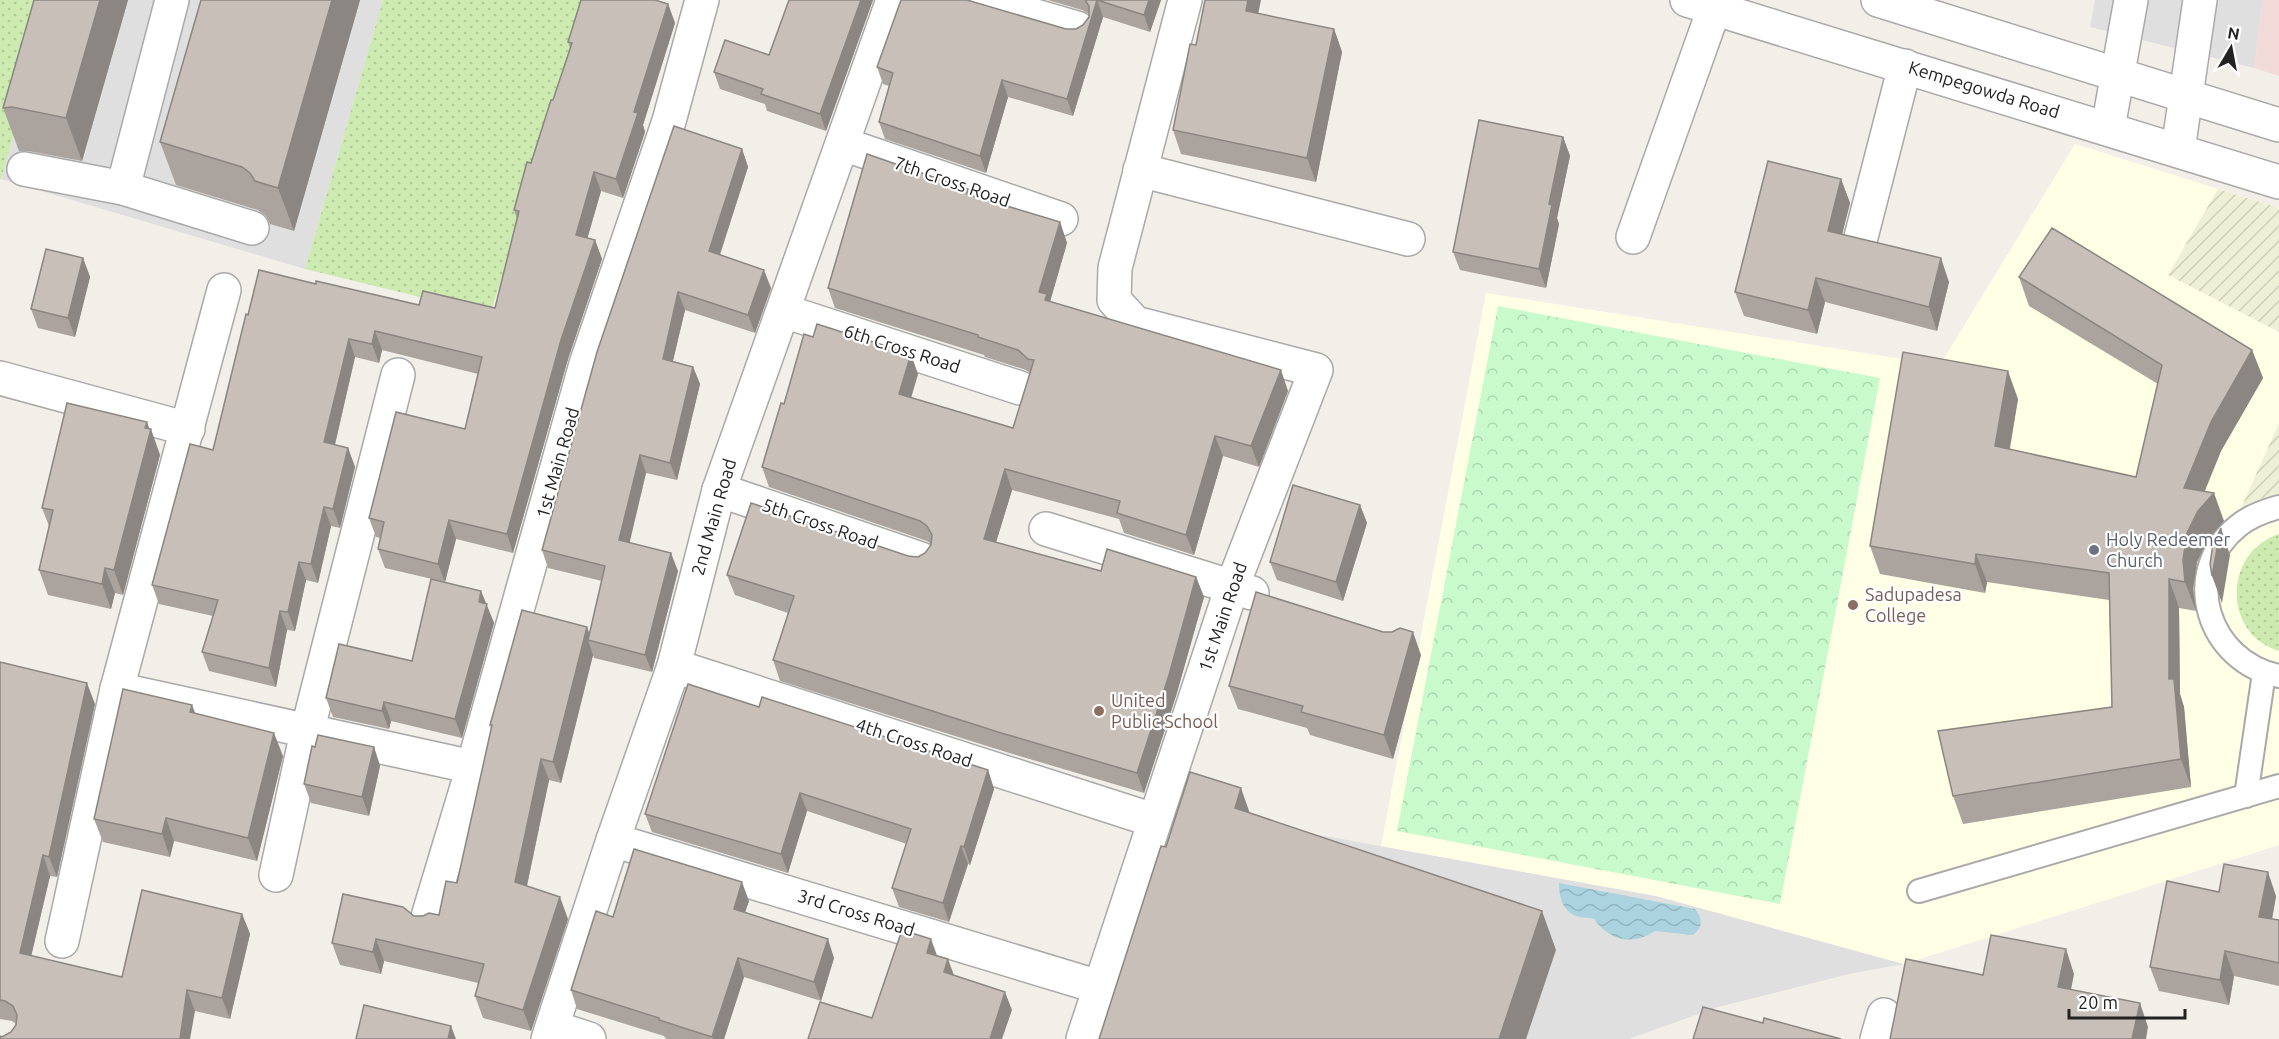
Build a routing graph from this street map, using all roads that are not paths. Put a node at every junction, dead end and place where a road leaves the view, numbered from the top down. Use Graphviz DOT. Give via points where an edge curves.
graph roads {
  1 [pos="172,0"];
  2 [pos="702,0"];
  3 [pos="893,0"];
  4 [pos="980,0"];
  5 [pos="1185,0"];
  6 [pos="1878,0"];
  7 [pos="2131,0"];
  8 [pos="2200,0"];
  9 [pos="1701,4"];
  10 [pos="1077,28"];
  11 [pos="1905,66"];
  12 [pos="2117,74"];
  13 [pos="2186,97"];
  14 [pos="2279,125"];
  15 [pos="2108,128"];
  16 [pos="843,144"];
  17 [pos="2178,150"];
  18 [pos="24,169"];
  19 [pos="1140,171"];
  20 [pos="2279,182"];
  21 [pos="123,188"];
  22 [pos="1061,219"];
  23 [pos="252,228"];
  24 [pos="1633,237"];
  25 [pos="1860,237"];
  26 [pos="1408,239"];
  27 [pos="224,290"];
  28 [pos="783,311"];
  29 [pos="398,375"];
  30 [pos="0,378"];
  31 [pos="1020,388"];
  32 [pos="188,429"];
  33 [pos="719,490"];
  34 [pos="2279,507"];
  35 [pos="1046,529"];
  36 [pos="921,559"];
  37 [pos="1232,587"];
  38 [pos="1276,600"];
  39 [pos="674,666"];
  40 [pos="2272,675"];
  41 [pos="117,689"];
  42 [pos="307,732"];
  43 [pos="473,767"];
  44 [pos="2279,786"];
  45 [pos="2246,796"];
  46 [pos="1153,820"];
  47 [pos="613,840"];
  48 [pos="276,875"];
  49 [pos="1919,891"];
  50 [pos="427,920"];
  51 [pos="62,941"];
  52 [pos="1099,987"];
  53 [pos="550,1033"];
  54 [pos="589,1039"];
  55 [pos="1083,1039"];
  1 -- 21 [label="street"];
  2 -- 43 [label="street, 1st Main Road" via="669,121 586,364"];
  3 -- 16 [label="street, 2nd Main Road"];
  4 -- 10 [label="street"];
  5 -- 19 [label="street"];
  6 -- 12 [label="street"];
  7 -- 12 [label="street"];
  8 -- 13 [label="street"];
  9 -- 11 [label="street, Kempegowda Road"];
  9 -- 24 [label="street"];
  11 -- 15 [label="street, Kempegowda Road"];
  11 -- 25 [label="street"];
  12 -- 13 [label="street"];
  12 -- 15 [label="street"];
  13 -- 14 [label="street"];
  13 -- 17 [label="street"];
  15 -- 17 [label="street, Kempegowda Road"];
  16 -- 22 [label="street, 7th Cross Road"];
  16 -- 28 [label="street, 2nd Main Road"];
  17 -- 20 [label="street, Kempegowda Road"];
  18 -- 21 [label="street"];
  19 -- 26 [label="street"];
  19 -- 37 [label="street, 1st Main Road" via="1114,268 1114,300 1135,323 1316,370"];
  21 -- 23 [label="street"];
  27 -- 32 [label="street"];
  28 -- 31 [label="street, 6th Cross Road"];
  28 -- 33 [label="street, 2nd Main Road"];
  29 -- 42 [label="street"];
  30 -- 32 [label="street"];
  32 -- 41 [label="street"];
  33 -- 36 [label="street, 5th Cross Road"];
  33 -- 39 [label="street, 2nd Main Road"];
  34 -- 40 [label="lane" via="2257,513 2222,542 2206,585 2215,629 2228,649 2244,663"];
  35 -- 37 [label="street"];
  37 -- 38 [label="street"];
  37 -- 46 [label="street, 1st Main Road"];
  39 -- 46 [label="street, 4th Cross Road"];
  39 -- 47 [label="street, 2nd Main Road"];
  40 -- 45 [label="lane"];
  41 -- 42 [label="street"];
  41 -- 51 [label="street"];
  42 -- 43 [label="street"];
  42 -- 48 [label="street"];
  43 -- 50 [label="street, 1st Main Road"];
  44 -- 45 [label="lane"];
  45 -- 49 [label="lane"];
  46 -- 52 [label="street, 1st Main Road"];
  47 -- 52 [label="street, 3rd Cross Road"];
  47 -- 53 [label="street, 2nd Main Road"];
  52 -- 55 [label="street, 1st Main Road"];
  53 -- 54 [label="street"];
}
